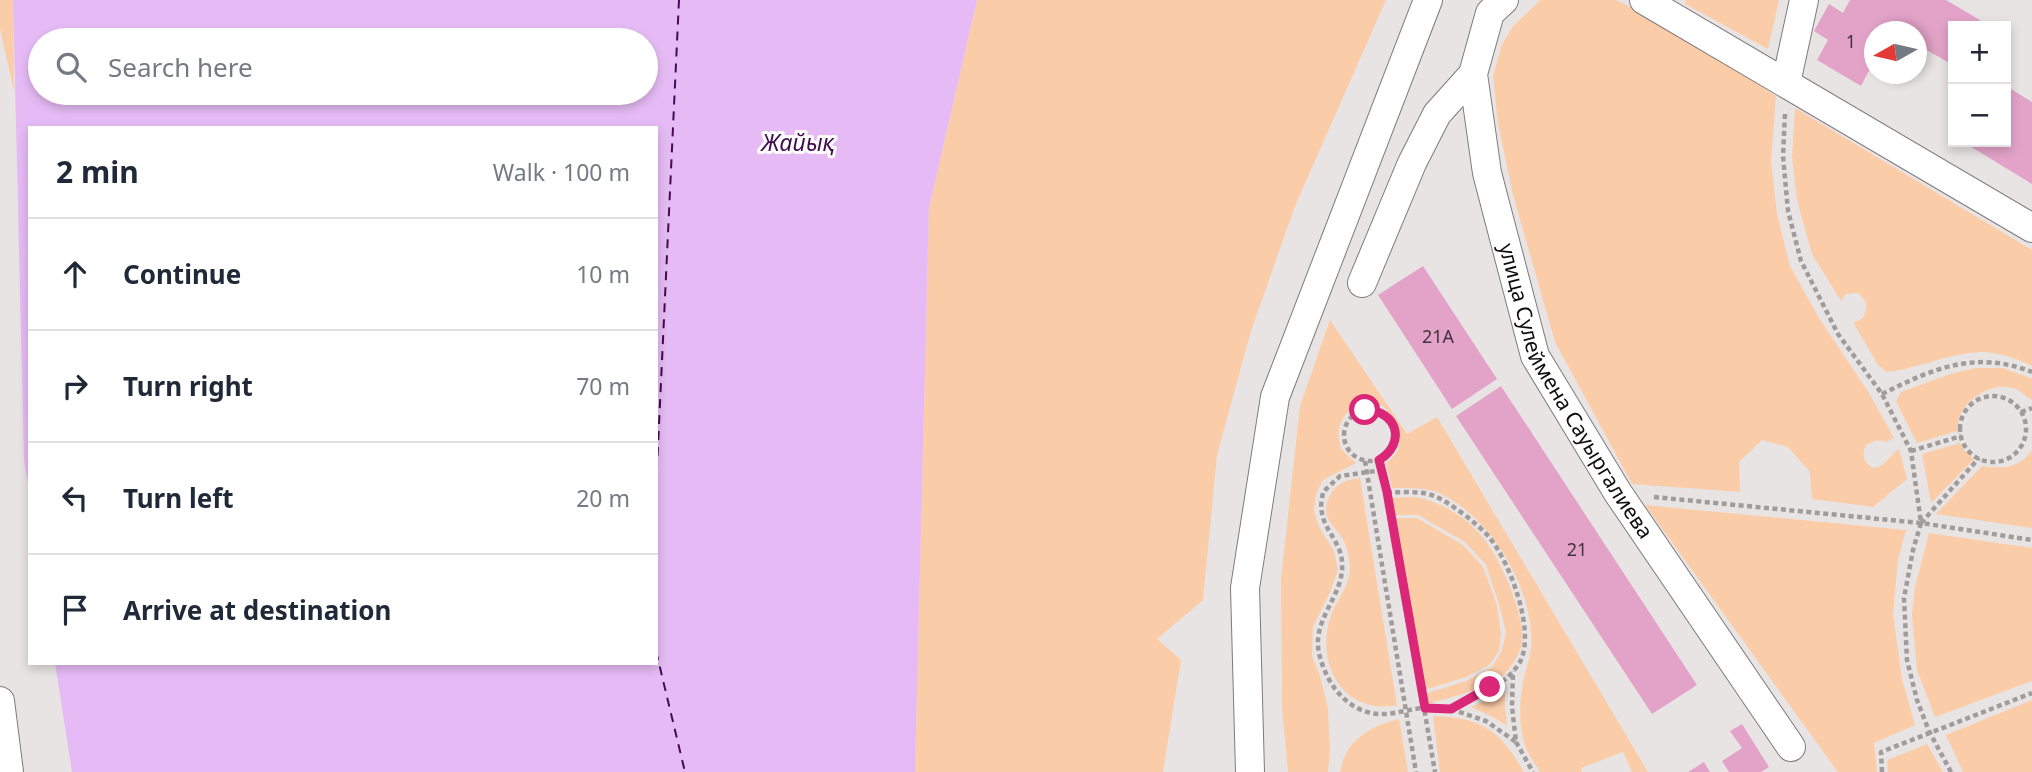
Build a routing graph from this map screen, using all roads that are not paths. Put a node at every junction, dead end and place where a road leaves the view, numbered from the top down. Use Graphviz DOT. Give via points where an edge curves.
graph roads {
  1 [pos="1428,0"];
  2 [pos="1504,0"];
  3 [pos="1644,0"];
  4 [pos="1804,0"];
  5 [pos="1473,74"];
  6 [pos="1786,83"];
  7 [pos="2032,228"];
  8 [pos="1362,283"];
  9 [pos="0,701"];
  10 [pos="1791,747"];
  11 [pos="9,772"];
  12 [pos="1250,772"];
  1 -- 12 [label="street" via="1275,397 1245,588"];
  2 -- 5 [label="street, улица Сулеймена Сауыргалиева" via="1490,13"];
  3 -- 6 [label="street"];
  4 -- 6 [label="street"];
  5 -- 8 [label="street" via="1437,114"];
  5 -- 10 [label="street, улица Сулеймена Сауыргалиева" via="1487,173 1535,356 1618,493"];
  6 -- 7 [label="street"];
  9 -- 11 [label="street"];
}
